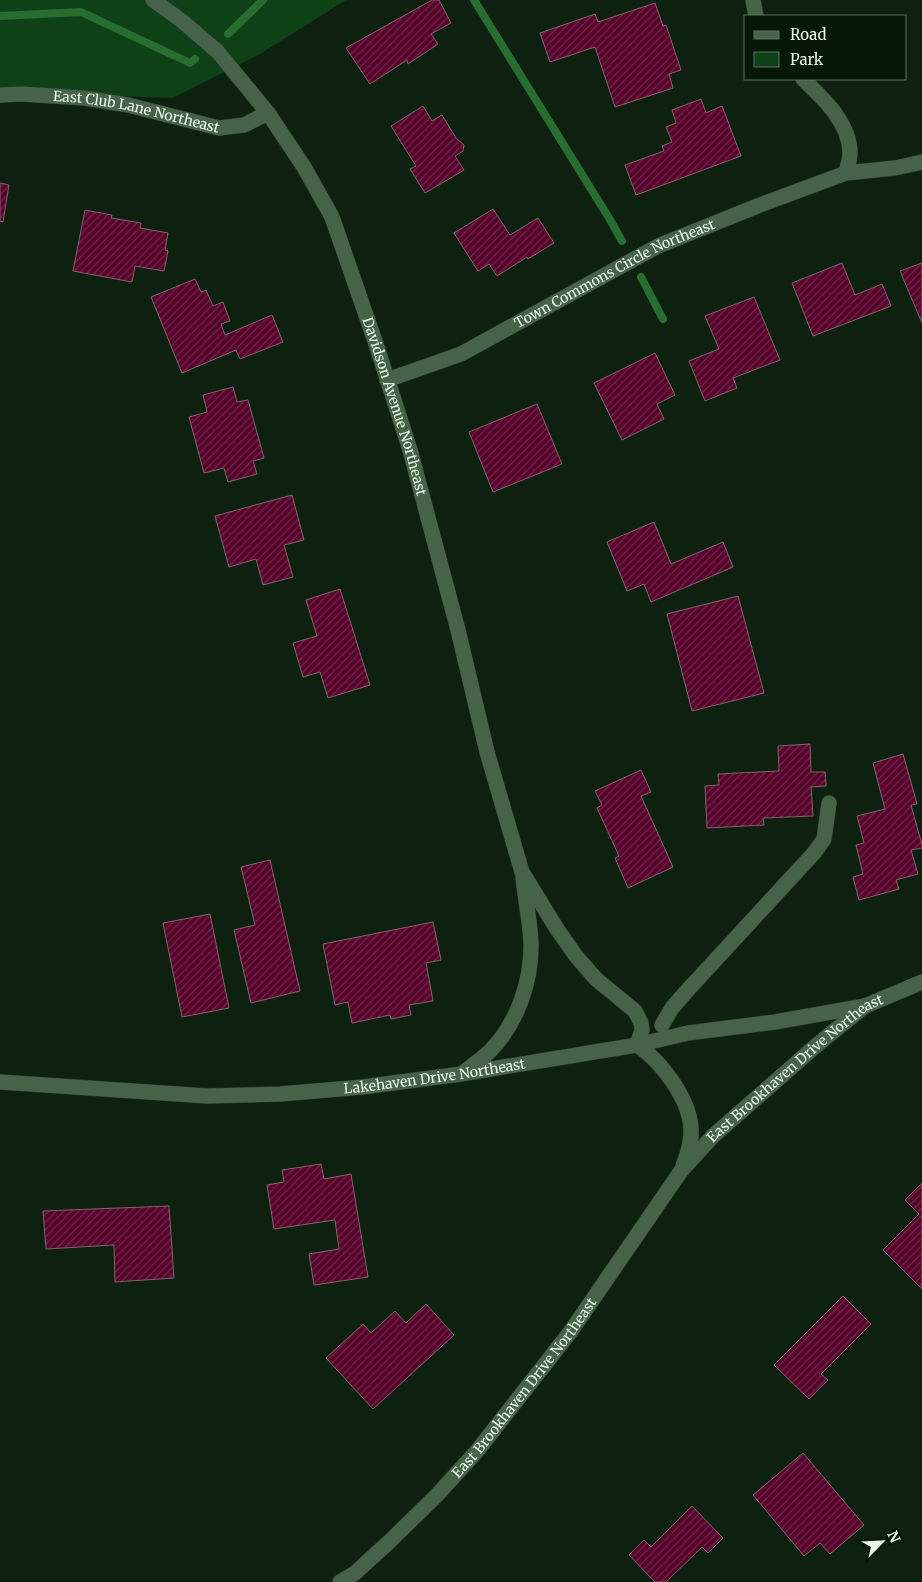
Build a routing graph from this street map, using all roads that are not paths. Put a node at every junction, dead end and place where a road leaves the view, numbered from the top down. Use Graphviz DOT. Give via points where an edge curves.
graph roads {
  1 [pos="153,0"];
  2 [pos="753,0"];
  3 [pos="756,15"];
  4 [pos="804,80"];
  5 [pos="0,95"];
  6 [pos="268,113"];
  7 [pos="922,162"];
  8 [pos="846,173"];
  9 [pos="387,380"];
  10 [pos="829,803"];
  11 [pos="522,872"];
  12 [pos="922,982"];
  13 [pos="865,1006"];
  14 [pos="635,1011"];
  15 [pos="662,1025"];
  16 [pos="688,1034"];
  17 [pos="637,1045"];
  18 [pos="461,1074"];
  19 [pos="0,1082"];
  20 [pos="681,1171"];
  21 [pos="340,1582"];
  1 -- 6 [label="street, Davidson Avenue Northeast" via="218,52"];
  2 -- 3 [label="street"];
  4 -- 8 [label="street" via="826,100 845,131 850,154"];
  5 -- 6 [label="street, East Club Lane Northeast" via="84,98 128,105 219,128 244,125"];
  6 -- 9 [label="street, Davidson Avenue Northeast" via="332,217"];
  7 -- 8 [label="street, Town Commons Circle Northeast"];
  8 -- 9 [label="street, Town Commons Circle Northeast" via="658,246 461,354"];
  9 -- 11 [label="street, Davidson Avenue Northeast" via="410,450 487,752"];
  10 -- 15 [label="street" via="824,839 814,853 685,993"];
  11 -- 14 [label="street, Davidson Avenue Northeast" via="576,956 596,979"];
  11 -- 18 [label="street, Davidson Avenue Northeast" via="531,943 521,1001 507,1030 490,1051"];
  12 -- 13 [label="street, East Brookhaven Drive Northeast"];
  13 -- 16 [label="street, Lakehaven Drive Northeast"];
  13 -- 20 [label="street, East Brookhaven Drive Northeast" via="713,1136"];
  14 -- 15 [label="street, Davidson Avenue Northeast"];
  14 -- 17 [label="street" via="642,1030"];
  15 -- 16 [label="street, Davidson Avenue Northeast"];
  16 -- 17 [label="street, Lakehaven Drive Northeast"];
  17 -- 18 [label="street, Lakehaven Drive Northeast"];
  17 -- 20 [label="street, East Brookhaven Drive Northeast" via="656,1060 687,1110 691,1127 690,1147"];
  18 -- 19 [label="street, Lakehaven Drive Northeast" via="280,1094 207,1096"];
  20 -- 21 [label="street, East Brookhaven Drive Northeast" via="572,1331 477,1451 389,1542 355,1573"];
}
